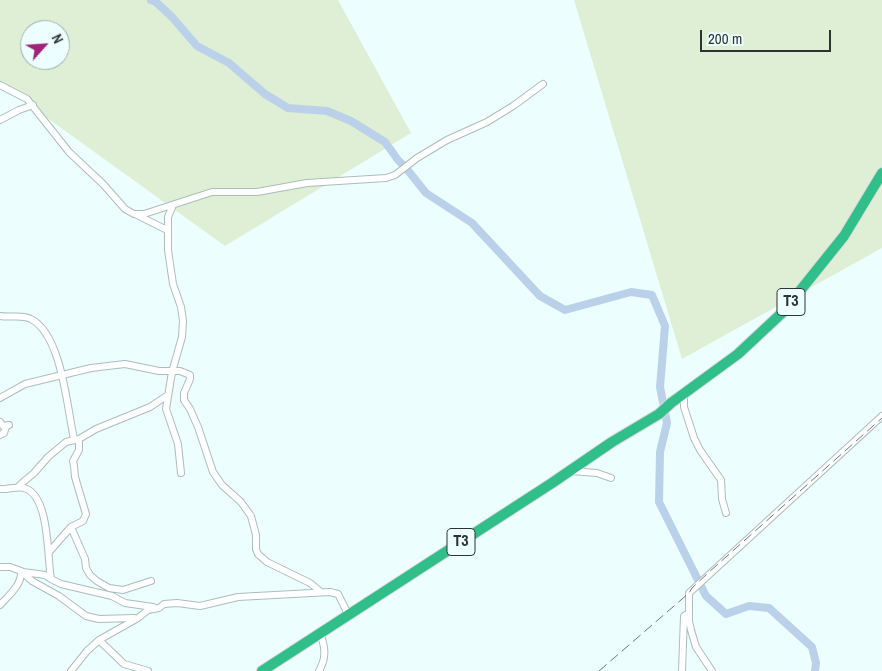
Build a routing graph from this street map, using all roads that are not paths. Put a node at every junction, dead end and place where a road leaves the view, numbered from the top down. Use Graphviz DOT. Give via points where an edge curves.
graph roads {
  1 [pos="543,84"];
  2 [pos="0,86"];
  3 [pos="33,105"];
  4 [pos="0,120"];
  5 [pos="882,173"];
  6 [pos="173,205"];
  7 [pos="134,214"];
  8 [pos="168,230"];
  9 [pos="3,317"];
  10 [pos="0,324"];
  11 [pos="172,372"];
  12 [pos="63,374"];
  13 [pos="684,394"];
  14 [pos="168,395"];
  15 [pos="0,398"];
  16 [pos="882,416"];
  17 [pos="5,425"];
  18 [pos="0,435"];
  19 [pos="77,439"];
  20 [pos="181,473"];
  21 [pos="565,474"];
  22 [pos="611,478"];
  23 [pos="18,487"];
  24 [pos="0,489"];
  25 [pos="726,513"];
  26 [pos="71,527"];
  27 [pos="49,552"];
  28 [pos="0,567"];
  29 [pos="22,571"];
  30 [pos="52,579"];
  31 [pos="151,581"];
  32 [pos="321,592"];
  33 [pos="0,605"];
  34 [pos="159,608"];
  35 [pos="690,613"];
  36 [pos="348,614"];
  37 [pos="138,618"];
  38 [pos="320,632"];
  39 [pos="99,640"];
  40 [pos="322,669"];
  41 [pos="71,671"];
  42 [pos="148,671"];
  43 [pos="262,671"];
  44 [pos="682,671"];
  45 [pos="712,671"];
  1 -- 6 [label="street" via="514,106 448,140 386,178 307,183 257,192 212,192"];
  2 -- 3 [label="street"];
  3 -- 4 [label="street"];
  3 -- 7 [label="street" via="69,152 125,209"];
  5 -- 13 [label="highway, T3" via="844,236 783,312 738,354"];
  6 -- 7 [label="street"];
  6 -- 8 [label="street" via="168,217"];
  7 -- 8 [label="street"];
  8 -- 11 [label="street" via="173,284 183,321"];
  9 -- 10 [label="street"];
  9 -- 12 [label="street" via="27,317 39,325"];
  11 -- 12 [label="street" via="120,364"];
  11 -- 14 [label="street"];
  11 -- 32 [label="street" via="190,375 184,400 198,427 213,472 242,502 250,516 258,554"];
  12 -- 15 [label="street" via="25,384"];
  12 -- 19 [label="street"];
  13 -- 21 [label="highway, T3" via="659,414"];
  13 -- 25 [label="street" via="684,407 694,438 721,480"];
  14 -- 19 [label="street" via="150,407"];
  14 -- 20 [label="street" via="167,417 178,444"];
  16 -- 35 [label="street" via="690,592"];
  17 -- 18 [label="street" via="4,433"];
  19 -- 23 [label="street" via="66,442"];
  19 -- 26 [label="street" via="79,450 74,461 75,477 86,514 79,524"];
  21 -- 22 [label="street" via="597,473"];
  21 -- 36 [label="highway, T3"];
  23 -- 24 [label="street"];
  23 -- 27 [label="street" via="32,492 38,502 45,520"];
  26 -- 27 [label="street"];
  26 -- 31 [label="street" via="86,568 97,581 109,588 123,590"];
  27 -- 30 [label="street"];
  28 -- 29 [label="street"];
  29 -- 30 [label="street"];
  29 -- 33 [label="street" via="17,585"];
  29 -- 37 [label="street" via="86,616"];
  30 -- 34 [label="street" via="112,596 125,603"];
  32 -- 34 [label="street" via="238,597 195,606 164,604"];
  32 -- 36 [label="street" via="338,594"];
  34 -- 37 [label="street" via="148,610"];
  35 -- 44 [label="street" via="684,616"];
  35 -- 45 [label="street" via="696,647"];
  36 -- 38 [label="highway, T3"];
  37 -- 39 [label="street"];
  38 -- 40 [label="street" via="325,648"];
  38 -- 43 [label="highway, T3"];
  39 -- 41 [label="street"];
  39 -- 42 [label="street" via="124,664"];
}
